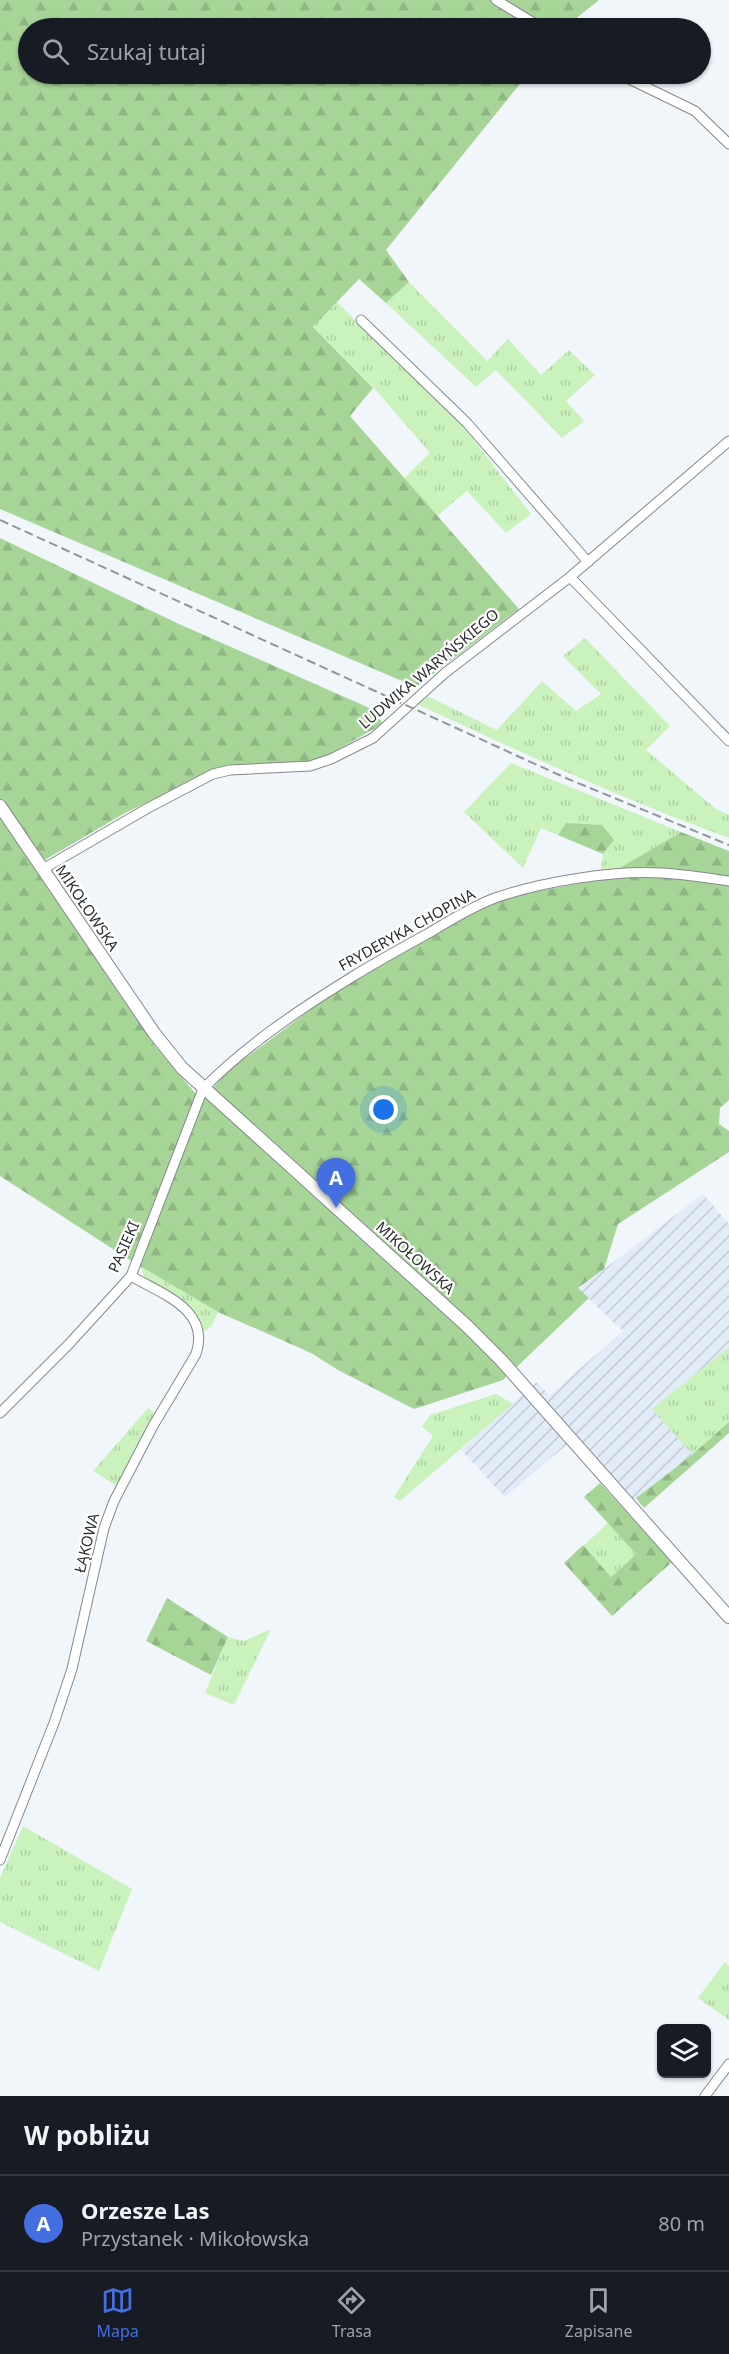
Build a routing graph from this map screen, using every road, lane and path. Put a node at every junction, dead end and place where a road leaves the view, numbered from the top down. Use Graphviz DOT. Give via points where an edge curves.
graph roads {
  1 [pos="496,0"];
  2 [pos="526,18"];
  3 [pos="639,84"];
  4 [pos="729,144"];
  5 [pos="361,320"];
  6 [pos="729,441"];
  7 [pos="588,562"];
  8 [pos="570,577"];
  9 [pos="729,741"];
  10 [pos="0,806"];
  11 [pos="43,869"];
  12 [pos="729,881"];
  13 [pos="203,1089"];
  14 [pos="131,1276"];
  15 [pos="0,1413"];
  16 [pos="729,1617"];
  17 [pos="0,1860"];
  18 [pos="729,2064"];
  19 [pos="705,2096"];
  1 -- 2 [label="street"];
  3 -- 4 [label="street" via="694,111"];
  5 -- 7 [label="street" via="467,423"];
  6 -- 7 [label="street, LUDWIKA WARYŃSKIEGO"];
  7 -- 8 [label="street, LUDWIKA WARYŃSKIEGO"];
  8 -- 9 [label="street"];
  8 -- 11 [label="street, LUDWIKA WARYŃSKIEGO" via="445,673 381,731 353,749 310,766 213,774"];
  10 -- 11 [label="main road, MIKOŁOWSKA"];
  11 -- 13 [label="main road, MIKOŁOWSKA" via="154,1033"];
  12 -- 13 [label="street, FRYDERYKA CHOPINA" via="632,873 551,884 493,899 328,992 284,1022"];
  13 -- 14 [label="street, PASIEKI"];
  13 -- 16 [label="main road, MIKOŁOWSKA" via="501,1360"];
  14 -- 15 [label="street, PASIEKI"];
  14 -- 17 [label="street, ŁĄKOWA" via="189,1311 196,1322 199,1343 114,1501 104,1528 72,1669"];
  18 -- 19 [label="street"];
}
